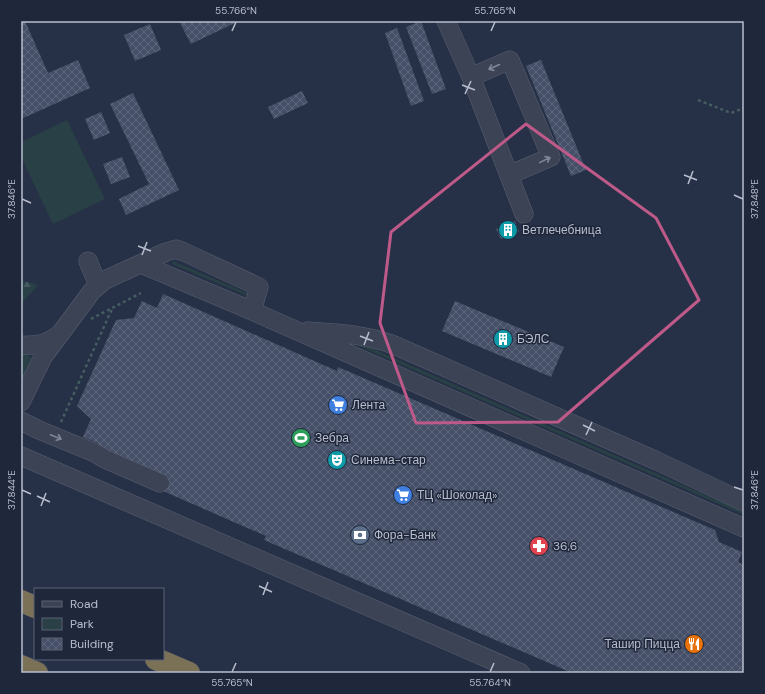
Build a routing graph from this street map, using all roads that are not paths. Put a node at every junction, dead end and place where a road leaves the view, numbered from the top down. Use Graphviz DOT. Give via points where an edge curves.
graph roads {
  1 [pos="446,21"];
  2 [pos="471,78"];
  3 [pos="510,175"];
  4 [pos="524,214"];
  5 [pos="88,261"];
  6 [pos="141,264"];
  7 [pos="98,285"];
  8 [pos="252,311"];
  9 [pos="293,329"];
  10 [pos="63,330"];
  11 [pos="22,345"];
  12 [pos="43,357"];
  13 [pos="22,400"];
  14 [pos="21,421"];
  15 [pos="21,456"];
  16 [pos="160,483"];
  17 [pos="744,502"];
  18 [pos="744,528"];
  19 [pos="21,601"];
  20 [pos="34,606"];
  21 [pos="158,660"];
  22 [pos="21,666"];
  23 [pos="37,673"];
  24 [pos="188,673"];
  25 [pos="521,673"];
  1 -- 2 [label="street"];
  2 -- 3 [label="street"];
  3 -- 2 [label="street, one-way" via="552,157 510,60"];
  3 -- 4 [label="street"];
  5 -- 7 [label="street"];
  6 -- 7 [label="street"];
  6 -- 8 [label="street"];
  6 -- 8 [label="street" via="176,249 184,252 259,287"];
  7 -- 10 [label="street"];
  8 -- 9 [label="street"];
  9 -- 17 [label="street" via="355,334 394,345 652,458"];
  9 -- 18 [label="street"];
  10 -- 11 [label="street" via="48,342"];
  10 -- 12 [label="street"];
  11 -- 12 [label="street" via="32,347"];
  12 -- 13 [label="street"];
  14 -- 16 [label="street, one-way"];
  15 -- 25 [label="street"];
  19 -- 20 [label="highway"];
  21 -- 24 [label="highway"];
  22 -- 23 [label="highway"];
}
